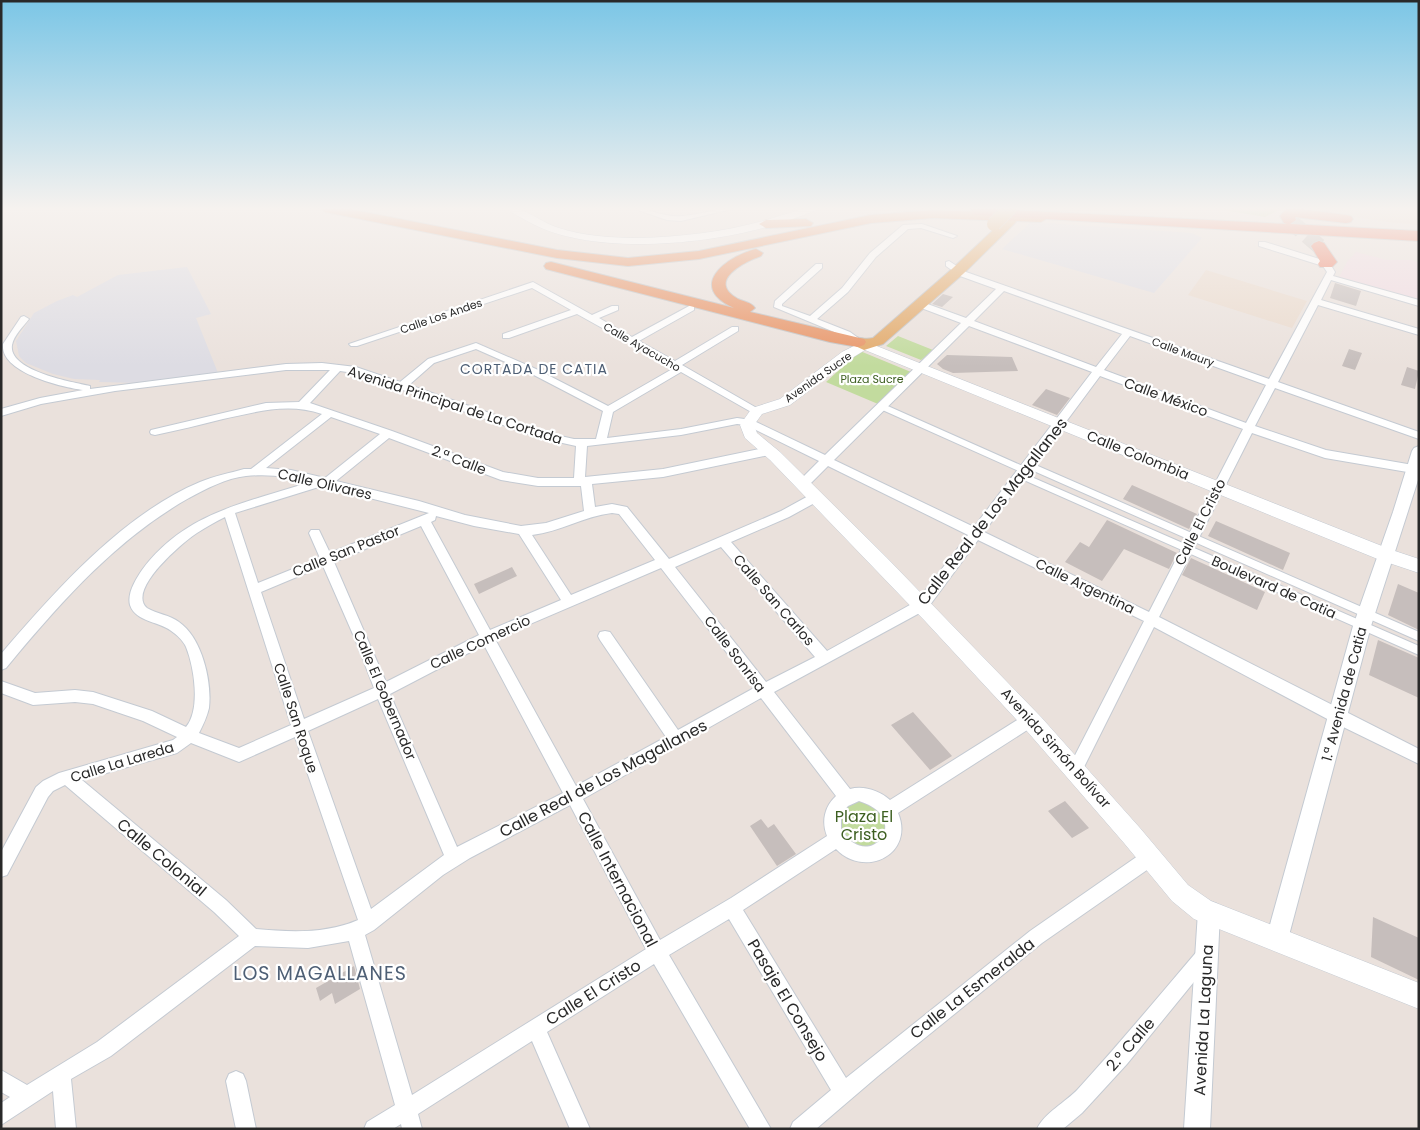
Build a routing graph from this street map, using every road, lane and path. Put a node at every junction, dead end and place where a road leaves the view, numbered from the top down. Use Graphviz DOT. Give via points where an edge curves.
graph roads {
  1 [pos="531,261"];
  2 [pos="617,261"];
  3 [pos="641,261"];
  4 [pos="736,261"];
  5 [pos="869,261"];
  6 [pos="959,261"];
  7 [pos="961,261"];
  8 [pos="1307,261"];
  9 [pos="1328,261"];
  10 [pos="819,266"];
  11 [pos="953,268"];
  12 [pos="1328,270"];
  13 [pos="528,285"];
  14 [pos="1002,288"];
  15 [pos="1316,302"];
  16 [pos="1419,303"];
  17 [pos="919,304"];
  18 [pos="615,308"];
  19 [pos="690,308"];
  20 [pos="579,310"];
  21 [pos="24,318"];
  22 [pos="592,318"];
  23 [pos="811,320"];
  24 [pos="966,323"];
  25 [pos="735,329"];
  26 [pos="1128,332"];
  27 [pos="1419,332"];
  28 [pos="506,336"];
  29 [pos="632,341"];
  30 [pos="861,343"];
  31 [pos="354,344"];
  32 [pos="4,351"];
  33 [pos="921,366"];
  34 [pos="677,367"];
  35 [pos="338,368"];
  36 [pos="1098,372"];
  37 [pos="1272,384"];
  38 [pos="402,386"];
  39 [pos="101,390"];
  40 [pos="40,400"];
  41 [pos="1,405"];
  42 [pos="302,405"];
  43 [pos="881,406"];
  44 [pos="608,410"];
  45 [pos="1,413"];
  46 [pos="329,413"];
  47 [pos="757,413"];
  48 [pos="1060,423"];
  49 [pos="1249,428"];
  50 [pos="155,432"];
  51 [pos="388,433"];
  52 [pos="1419,436"];
  53 [pos="601,442"];
  54 [pos="582,444"];
  55 [pos="769,451"];
  56 [pos="827,461"];
  57 [pos="1417,463"];
  58 [pos="1024,470"];
  59 [pos="255,471"];
  60 [pos="324,482"];
  61 [pos="582,482"];
  62 [pos="1218,488"];
  63 [pos="809,491"];
  64 [pos="623,510"];
  65 [pos="229,512"];
  66 [pos="441,513"];
  67 [pos="590,513"];
  68 [pos="424,520"];
  69 [pos="522,531"];
  70 [pos="977,532"];
  71 [pos="314,533"];
  72 [pos="1193,537"];
  73 [pos="723,542"];
  74 [pos="1187,549"];
  75 [pos="1386,555"];
  76 [pos="326,559"];
  77 [pos="665,563"];
  78 [pos="1419,566"];
  79 [pos="252,590"];
  80 [pos="569,602"];
  81 [pos="922,606"];
  82 [pos="1151,619"];
  83 [pos="1364,619"];
  84 [pos="605,636"];
  85 [pos="488,637"];
  86 [pos="1419,637"];
  87 [pos="1419,651"];
  88 [pos="825,659"];
  89 [pos="1,664"];
  90 [pos="1,687"];
  91 [pos="382,691"];
  92 [pos="763,691"];
  93 [pos="1338,718"];
  94 [pos="1030,720"];
  95 [pos="299,729"];
  96 [pos="189,736"];
  97 [pos="676,740"];
  98 [pos="1419,757"];
  99 [pos="1075,770"];
  100 [pos="70,780"];
  101 [pos="572,795"];
  102 [pos="847,797"];
  103 [pos="889,810"];
  104 [pos="838,839"];
  105 [pos="1151,857"];
  106 [pos="454,858"];
  107 [pos="1,869"];
  108 [pos="732,907"];
  109 [pos="1209,912"];
  110 [pos="361,927"];
  111 [pos="252,937"];
  112 [pos="1277,938"];
  113 [pos="657,952"];
  114 [pos="1207,953"];
  115 [pos="1419,996"];
  116 [pos="536,1028"];
  117 [pos="62,1074"];
  118 [pos="1,1080"];
  119 [pos="236,1080"];
  120 [pos="844,1092"];
  121 [pos="26,1097"];
  122 [pos="406,1108"];
  123 [pos="1,1115"];
  124 [pos="66,1129"];
  125 [pos="246,1129"];
  126 [pos="374,1129"];
  127 [pos="412,1129"];
  128 [pos="580,1129"];
  129 [pos="761,1129"];
  130 [pos="800,1129"];
  131 [pos="1046,1129"];
  132 [pos="1196,1129"];
  1 -- 30 [label="highway"];
  2 -- 3 [label="highway"];
  4 -- 30 [label="highway" via="722,272 718,283 734,303 831,330"];
  5 -- 23 [label="street" via="845,290"];
  6 -- 11 [label="main road, Avenida Sucre, bridge"];
  7 -- 11 [label="main road, Avenida Sucre"];
  8 -- 12 [label="street"];
  9 -- 12 [label="highway"];
  10 -- 23 [label="street" via="778,303 778,307"];
  11 -- 14 [label="street, Calle Maury"];
  11 -- 17 [label="main road, Avenida Sucre"];
  11 -- 30 [label="main road, Avenida Sucre"];
  12 -- 15 [label="street, Calle El Cristo"];
  12 -- 16 [label="street"];
  13 -- 20 [label="street, Calle Ayacucho" via="537,286"];
  13 -- 31 [label="street, Calle Los Andes"];
  14 -- 24 [label="street, Calle Comercio"];
  14 -- 26 [label="street, Calle Maury"];
  15 -- 27 [label="street"];
  15 -- 37 [label="street, Calle El Cristo"];
  17 -- 24 [label="street, Calle México"];
  17 -- 30 [label="main road, Avenida Sucre" via="878,341"];
  18 -- 22 [label="street"];
  19 -- 29 [label="street"];
  20 -- 22 [label="street, Calle Ayacucho"];
  20 -- 28 [label="street"];
  21 -- 32 [label="street"];
  22 -- 29 [label="street, Calle Ayacucho"];
  23 -- 30 [label="street"];
  24 -- 33 [label="street, Calle Comercio"];
  24 -- 36 [label="street, Calle México"];
  25 -- 34 [label="street"];
  26 -- 36 [label="street, Calle Real de Los Magallanes"];
  26 -- 37 [label="street, Calle Maury"];
  29 -- 34 [label="street, Calle Ayacucho"];
  30 -- 33 [label="main road, Calle Colombia"];
  30 -- 47 [label="main road, Avenida Sucre" via="785,402"];
  32 -- 39 [label="street" via="21,366 44,377"];
  33 -- 43 [label="street, Calle Comercio"];
  33 -- 48 [label="main road, Calle Colombia"];
  34 -- 44 [label="street"];
  34 -- 47 [label="street, Calle Ayacucho"];
  35 -- 38 [label="street, Avenida Principal de La Cortada" via="356,370"];
  35 -- 39 [label="street, Avenida Principal de La Cortada" via="286,367"];
  35 -- 42 [label="street"];
  36 -- 48 [label="street, Calle Real de Los Magallanes"];
  36 -- 49 [label="street, Calle México"];
  37 -- 49 [label="street, Calle El Cristo"];
  37 -- 52 [label="street, Calle Maury"];
  38 -- 44 [label="street" via="431,361 476,346"];
  38 -- 54 [label="street, Avenida Principal de La Cortada" via="562,442"];
  39 -- 40 [label="street"];
  40 -- 41 [label="street"];
  40 -- 45 [label="street"];
  42 -- 46 [label="street, 2.ª Calle"];
  42 -- 50 [label="street, 2.ª Calle" via="266,406"];
  43 -- 56 [label="street, Calle Comercio"];
  43 -- 58 [label="street, Boulevard de Catia"];
  44 -- 53 [label="street"];
  46 -- 51 [label="street, 2.ª Calle"];
  46 -- 59 [label="street"];
  47 -- 53 [label="street, Avenida Principal de La Cortada" via="737,421 681,432"];
  47 -- 55 [label="main road, Avenida Simón Bolívar" via="747,430"];
  47 -- 56 [label="street, Calle Argentina"];
  48 -- 58 [label="street, Calle Real de Los Magallanes"];
  48 -- 62 [label="main road, Calle Colombia"];
  49 -- 57 [label="street, Calle México" via="1325,454"];
  49 -- 62 [label="street, Calle El Cristo"];
  51 -- 60 [label="street" via="341,473"];
  51 -- 61 [label="street, 2.ª Calle" via="512,479"];
  53 -- 54 [label="street, Avenida Principal de La Cortada"];
  54 -- 61 [label="street"];
  55 -- 61 [label="street, 2.ª Calle" via="663,473"];
  55 -- 63 [label="main road, Avenida Simón Bolívar"];
  56 -- 63 [label="street, Calle Comercio"];
  56 -- 70 [label="street, Calle Argentina"];
  57 -- 75 [label="street, 1.ª Avenida de Catia"];
  58 -- 70 [label="street, Calle Real de Los Magallanes"];
  58 -- 72 [label="street, Boulevard de Catia"];
  58 -- 74 [label="street, Boulevard de Catia"];
  59 -- 60 [label="street, Calle Olivares" via="284,472"];
  59 -- 89 [label="street, Calle Olivares" via="202,486 153,513 101,557 50,607"];
  60 -- 65 [label="street, Calle La Lareda"];
  60 -- 66 [label="street, Calle Olivares"];
  61 -- 67 [label="street"];
  62 -- 72 [label="street, Calle El Cristo"];
  62 -- 75 [label="main road, Calle Colombia"];
  63 -- 73 [label="street, Calle Comercio" via="785,514"];
  63 -- 81 [label="main road, Avenida Simón Bolívar"];
  64 -- 67 [label="street, Calle Olivares" via="612,508"];
  64 -- 77 [label="street, Calle Sonrisa"];
  65 -- 79 [label="street, Calle San Roque"];
  65 -- 96 [label="street, Calle La Lareda" via="194,529 173,547 150,569 137,593 139,609 175,626 191,644 203,684 203,698 197,724"];
  66 -- 68 [label="street, Calle San Pastor"];
  66 -- 69 [label="street, Calle Olivares"];
  67 -- 69 [label="street, Calle Olivares" via="554,527"];
  68 -- 76 [label="street, Calle San Pastor"];
  68 -- 85 [label="street, Calle Internacional"];
  69 -- 80 [label="street"];
  70 -- 81 [label="street, Calle Real de Los Magallanes"];
  70 -- 82 [label="street, Calle Argentina"];
  71 -- 76 [label="street, Calle El Gobernador"];
  72 -- 74 [label="street, Calle El Cristo"];
  72 -- 83 [label="street, Boulevard de Catia"];
  73 -- 77 [label="street, Calle Comercio"];
  73 -- 88 [label="street, Calle San Carlos"];
  74 -- 82 [label="street, Calle El Cristo"];
  74 -- 83 [label="street, Boulevard de Catia"];
  75 -- 78 [label="main road, Calle Colombia"];
  75 -- 83 [label="street, 1.ª Avenida de Catia"];
  76 -- 79 [label="street, Calle San Pastor"];
  76 -- 91 [label="street, Calle El Gobernador"];
  77 -- 80 [label="street, Calle Comercio"];
  77 -- 92 [label="street, Calle Sonrisa"];
  79 -- 95 [label="street, Calle San Roque"];
  80 -- 85 [label="street, Calle Comercio"];
  81 -- 88 [label="street, Calle Real de Los Magallanes"];
  81 -- 94 [label="main road, Avenida Simón Bolívar"];
  82 -- 93 [label="street, Calle Argentina"];
  82 -- 99 [label="street, Calle El Cristo"];
  83 -- 86 [label="street, Boulevard de Catia"];
  83 -- 87 [label="street, Boulevard de Catia"];
  83 -- 93 [label="street, 1.ª Avenida de Catia"];
  84 -- 97 [label="street"];
  85 -- 91 [label="street, Calle Comercio"];
  85 -- 101 [label="street, Calle Internacional"];
  88 -- 92 [label="street, Calle Real de Los Magallanes"];
  90 -- 96 [label="street, Calle Comercio" via="33,698 93,698 147,716"];
  91 -- 95 [label="street, Calle Comercio"];
  91 -- 106 [label="street, Calle El Gobernador"];
  92 -- 97 [label="street, Calle Real de Los Magallanes"];
  92 -- 102 [label="street, Calle Sonrisa"];
  93 -- 98 [label="street, Calle Argentina"];
  93 -- 112 [label="street, 1.ª Avenida de Catia"];
  94 -- 99 [label="main road, Avenida Simón Bolívar"];
  94 -- 103 [label="street"];
  95 -- 96 [label="street, Calle Comercio" via="239,755"];
  95 -- 110 [label="street, Calle San Roque"];
  96 -- 107 [label="street, Calle La Lareda" via="168,750 59,780 48,786"];
  97 -- 101 [label="street, Calle Real de Los Magallanes"];
  99 -- 105 [label="main road, Avenida Simón Bolívar"];
  100 -- 111 [label="street, Calle Colonial" via="220,906"];
  101 -- 106 [label="street, Calle Real de Los Magallanes"];
  101 -- 113 [label="street, Calle Internacional"];
  102 -- 103 [label="street" via="866,795"];
  102 -- 104 [label="street" via="838,804 832,817"];
  103 -- 104 [label="street" via="895,831 893,839 883,850 860,854 844,847"];
  104 -- 108 [label="street, Calle El Cristo"];
  105 -- 109 [label="main road, Avenida Simón Bolívar" via="1180,893"];
  105 -- 120 [label="street, Calle La Esmeralda" via="1036,937"];
  106 -- 110 [label="street, Calle Real de Los Magallanes"];
  108 -- 113 [label="street, Calle El Cristo"];
  108 -- 120 [label="street, Pasaje El Consejo"];
  109 -- 112 [label="main road, Avenida Simón Bolívar"];
  109 -- 114 [label="street, Avenida La Laguna"];
  110 -- 111 [label="street, Calle Real de Los Magallanes" via="332,938 284,940"];
  110 -- 122 [label="street, Calle San Roque"];
  111 -- 117 [label="street" via="104,1049"];
  112 -- 115 [label="main road, Avenida Simón Bolívar"];
  113 -- 116 [label="street, Calle El Cristo"];
  113 -- 129 [label="street, Calle Internacional"];
  114 -- 131 [label="street, 2.° Calle" via="1076,1106"];
  114 -- 132 [label="street, Avenida La Laguna"];
  116 -- 122 [label="street, Calle El Cristo"];
  116 -- 128 [label="street"];
  117 -- 121 [label="street"];
  117 -- 124 [label="street"];
  118 -- 121 [label="street"];
  119 -- 125 [label="street"];
  120 -- 130 [label="street, Calle La Esmeralda"];
  121 -- 123 [label="street"];
  122 -- 126 [label="street, Calle El Cristo"];
  122 -- 127 [label="street, Calle San Roque"];
}
